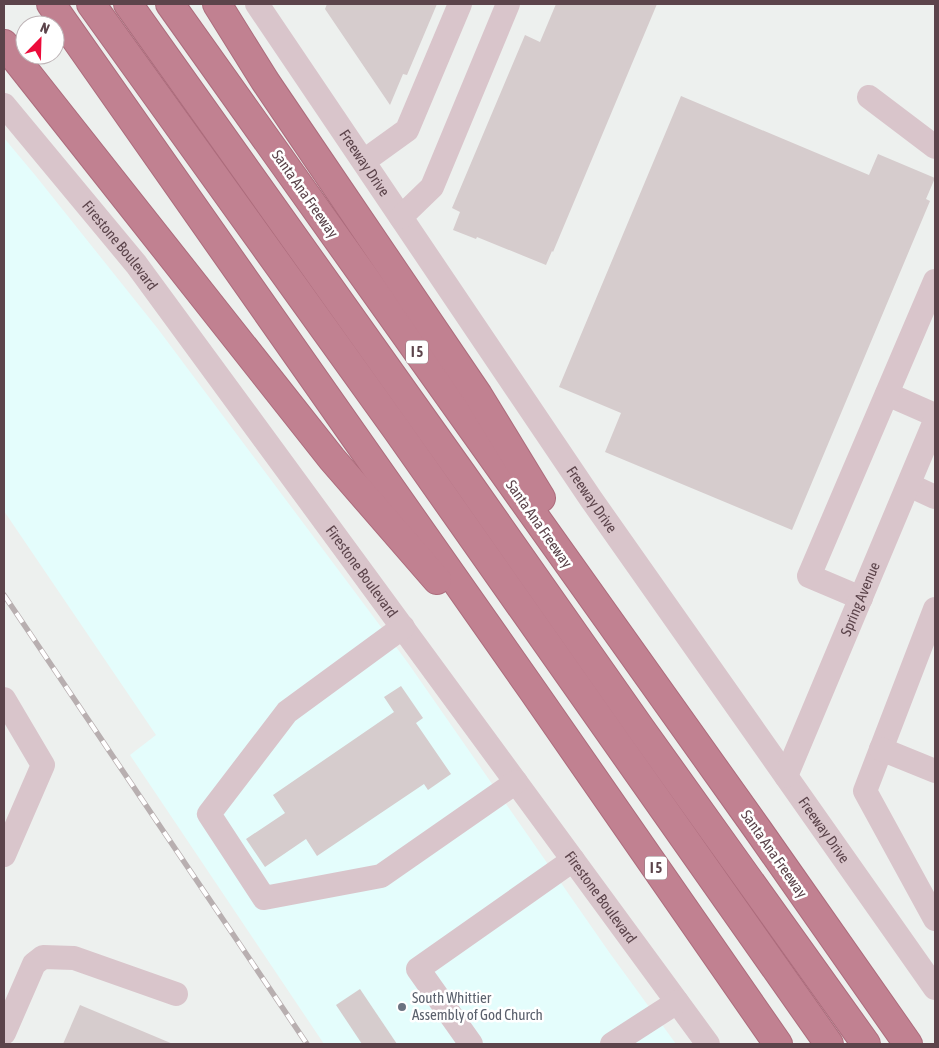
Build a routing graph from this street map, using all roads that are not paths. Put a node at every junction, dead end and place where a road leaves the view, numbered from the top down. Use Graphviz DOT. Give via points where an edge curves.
graph roads {
  1 [pos="51,4"];
  2 [pos="91,4"];
  3 [pos="128,4"];
  4 [pos="170,4"];
  5 [pos="217,4"];
  6 [pos="257,4"];
  7 [pos="460,4"];
  8 [pos="508,4"];
  9 [pos="4,44"];
  10 [pos="869,97"];
  11 [pos="4,105"];
  12 [pos="935,147"];
  13 [pos="364,161"];
  14 [pos="401,217"];
  15 [pos="935,281"];
  16 [pos="887,394"];
  17 [pos="935,415"];
  18 [pos="932,437"];
  19 [pos="909,485"];
  20 [pos="935,497"];
  21 [pos="861,598"];
  22 [pos="935,609"];
  23 [pos="402,627"];
  24 [pos="533,691"];
  25 [pos="4,700"];
  26 [pos="664,700"];
  27 [pos="881,749"];
  28 [pos="935,771"];
  29 [pos="786,776"];
  30 [pos="516,782"];
  31 [pos="4,855"];
  32 [pos="573,860"];
  33 [pos="935,919"];
  34 [pos="935,988"];
  35 [pos="176,994"];
  36 [pos="677,1002"];
  37 [pos="4,1033"];
  38 [pos="472,1044"];
  39 [pos="612,1044"];
  40 [pos="708,1044"];
  41 [pos="778,1044"];
  42 [pos="829,1044"];
  43 [pos="866,1044"];
  44 [pos="908,1044"];
  1 -- 24 [label="highway, I 5"];
  2 -- 42 [label="highway" via="397,430"];
  3 -- 43 [label="highway"];
  4 -- 26 [label="highway, Santa Ana Freeway / I 5"];
  5 -- 26 [label="highway" via="265,81 478,395"];
  6 -- 13 [label="street, Freeway Drive"];
  7 -- 13 [label="street" via="407,130"];
  8 -- 14 [label="street" via="432,188"];
  9 -- 24 [label="highway" via="332,459"];
  10 -- 12 [label="street"];
  11 -- 23 [label="street, Firestone Boulevard" via="136,264"];
  13 -- 14 [label="street, Freeway Drive"];
  14 -- 29 [label="street, Freeway Drive" via="591,499"];
  15 -- 16 [label="street"];
  16 -- 17 [label="street"];
  16 -- 21 [label="street" via="809,576"];
  18 -- 19 [label="street, Spring Avenue"];
  19 -- 20 [label="street"];
  19 -- 21 [label="street, Spring Avenue"];
  21 -- 29 [label="street, Spring Avenue"];
  22 -- 27 [label="street"];
  23 -- 30 [label="street, Firestone Boulevard"];
  23 -- 30 [label="street" via="287,712 209,814 264,898 381,876"];
  24 -- 41 [label="highway, I 5"];
  25 -- 31 [label="street" via="43,765"];
  26 -- 44 [label="highway, Santa Ana Freeway / I 5"];
  27 -- 28 [label="street"];
  27 -- 33 [label="street" via="864,791"];
  29 -- 34 [label="street, Freeway Drive"];
  30 -- 32 [label="street, Firestone Boulevard"];
  32 -- 36 [label="street, Firestone Boulevard"];
  32 -- 38 [label="street" via="418,968"];
  35 -- 37 [label="street" via="74,958 43,957 34,964"];
  36 -- 39 [label="street"];
  36 -- 40 [label="street, Firestone Boulevard"];
}
